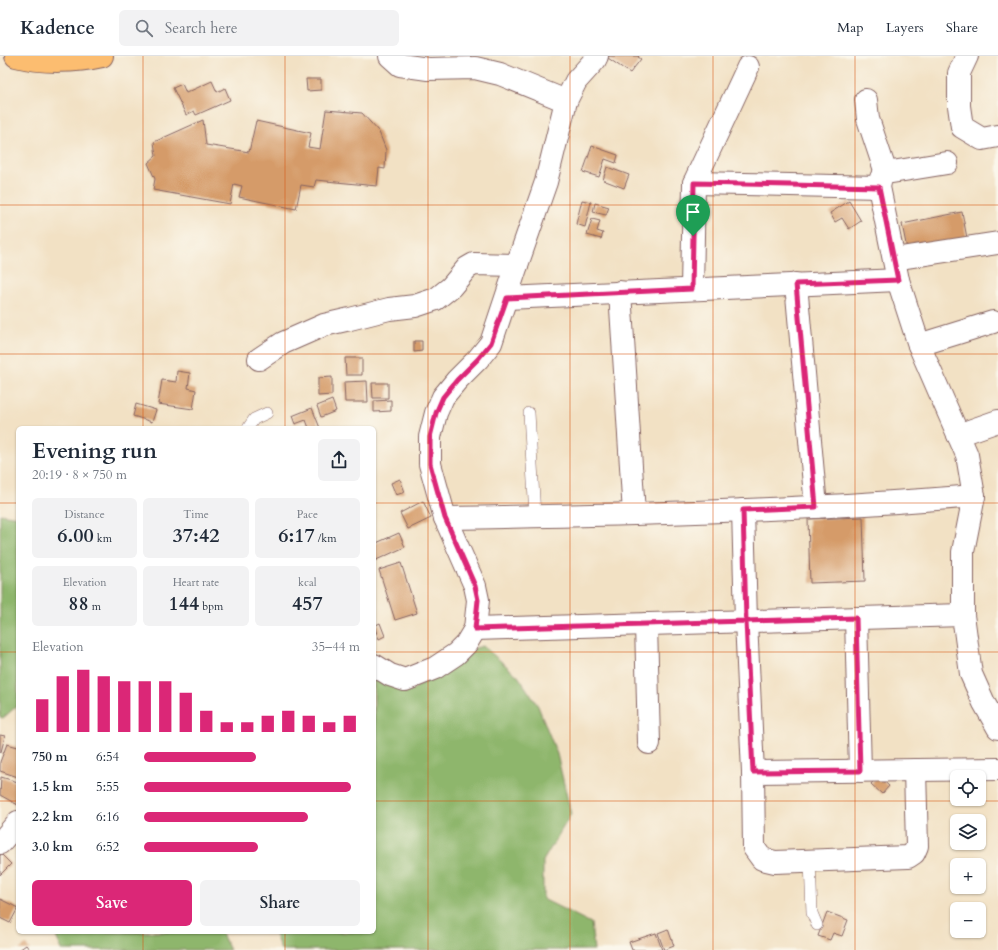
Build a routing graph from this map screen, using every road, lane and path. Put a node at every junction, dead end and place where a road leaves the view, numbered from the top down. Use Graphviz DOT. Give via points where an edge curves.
graph roads {
  1 [pos="16,56"];
  2 [pos="102,56"];
  3 [pos="390,56"];
  4 [pos="597,56"];
  5 [pos="967,56"];
  6 [pos="748,67"];
  7 [pos="566,100"];
  8 [pos="866,100"];
  9 [pos="998,136"];
  10 [pos="947,163"];
  11 [pos="883,180"];
  12 [pos="694,183"];
  13 [pos="998,244"];
  14 [pos="517,265"];
  15 [pos="896,270"];
  16 [pos="796,284"];
  17 [pos="692,289"];
  18 [pos="620,292"];
  19 [pos="507,298"];
  20 [pos="993,322"];
  21 [pos="919,345"];
  22 [pos="258,358"];
  23 [pos="267,413"];
  24 [pos="529,413"];
  25 [pos="998,421"];
  26 [pos="249,426"];
  27 [pos="958,435"];
  28 [pos="974,496"];
  29 [pos="816,507"];
  30 [pos="743,510"];
  31 [pos="634,514"];
  32 [pos="535,516"];
  33 [pos="445,518"];
  34 [pos="963,615"];
  35 [pos="856,618"];
  36 [pos="746,621"];
  37 [pos="646,624"];
  38 [pos="475,629"];
  39 [pos="376,666"];
  40 [pos="998,728"];
  41 [pos="649,743"];
  42 [pos="998,769"];
  43 [pos="915,770"];
  44 [pos="860,771"];
  45 [pos="753,772"];
  46 [pos="16,824"];
  47 [pos="0,843"];
  48 [pos="810,861"];
  49 [pos="817,925"];
  1 -- 2 [label="main road" via="58,61"];
  3 -- 7 [label="street" via="400,65 428,69 476,68 500,74"];
  4 -- 7 [label="street" via="576,81"];
  5 -- 9 [label="street" via="959,73 962,127 982,139"];
  6 -- 12 [label="street"];
  7 -- 14 [label="street" via="546,182"];
  8 -- 11 [label="street"];
  10 -- 11 [label="street"];
  11 -- 12 [label="street"];
  11 -- 15 [label="street"];
  12 -- 17 [label="street"];
  13 -- 15 [label="street"];
  14 -- 19 [label="street"];
  14 -- 22 [label="street" via="474,264 436,299 415,306 389,309 324,325 283,343"];
  15 -- 16 [label="street"];
  15 -- 21 [label="street"];
  16 -- 17 [label="street"];
  16 -- 29 [label="street"];
  17 -- 18 [label="street"];
  18 -- 19 [label="street"];
  18 -- 31 [label="street"];
  19 -- 33 [label="street" via="491,343 443,397 436,413 430,437 430,464"];
  20 -- 21 [label="street"];
  21 -- 27 [label="street"];
  23 -- 26 [label="lane" via="254,419"];
  24 -- 32 [label="lane"];
  25 -- 27 [label="street"];
  27 -- 28 [label="street" via="967,455"];
  28 -- 29 [label="street"];
  28 -- 34 [label="street" via="964,552"];
  29 -- 30 [label="street"];
  30 -- 31 [label="street"];
  30 -- 36 [label="street"];
  31 -- 32 [label="street"];
  32 -- 33 [label="street"];
  33 -- 38 [label="street" via="475,586 478,600"];
  34 -- 35 [label="street"];
  34 -- 40 [label="street" via="971,674"];
  35 -- 36 [label="street"];
  35 -- 44 [label="street"];
  36 -- 37 [label="street"];
  36 -- 45 [label="street"];
  37 -- 38 [label="street"];
  37 -- 41 [label="street"];
  38 -- 39 [label="street" via="456,654 435,668 405,680"];
  42 -- 43 [label="street"];
  43 -- 44 [label="street"];
  43 -- 48 [label="street" via="917,846 914,853 908,857"];
  44 -- 45 [label="street"];
  45 -- 48 [label="street" via="754,848 762,859 774,862"];
  46 -- 47 [label="street"];
  48 -- 49 [label="lane" via="812,913"];
}
